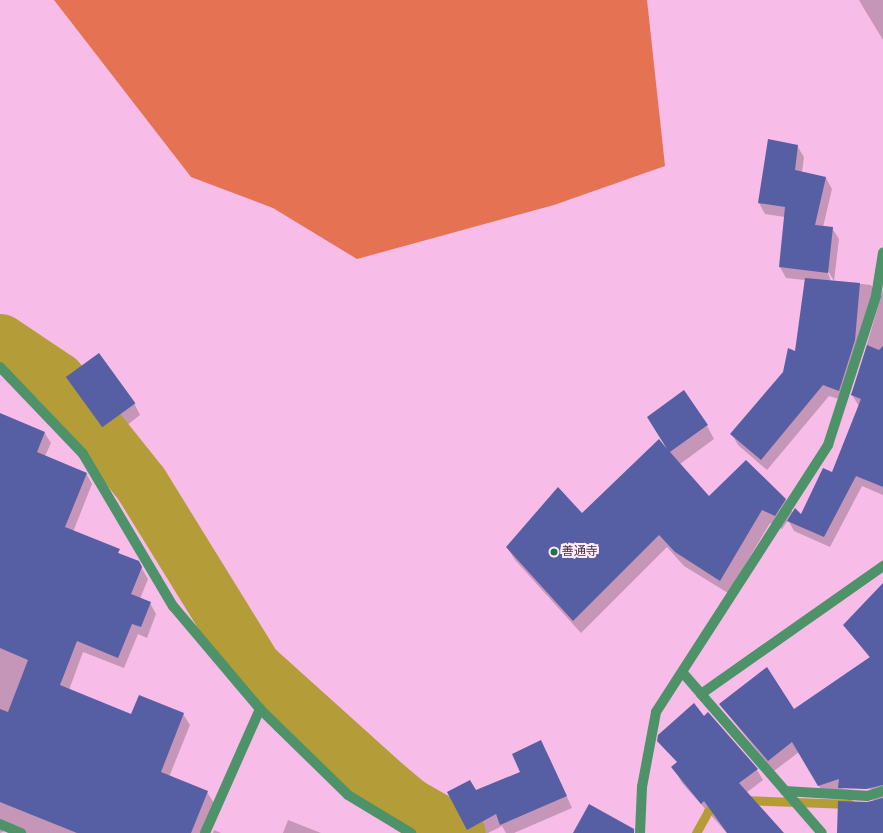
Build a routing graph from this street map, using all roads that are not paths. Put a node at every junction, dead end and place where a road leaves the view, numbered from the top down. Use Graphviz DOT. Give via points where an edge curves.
graph roads {
  1 [pos="883,253"];
  2 [pos="0,367"];
  3 [pos="883,566"];
  4 [pos="683,673"];
  5 [pos="701,694"];
  6 [pos="260,709"];
  7 [pos="785,791"];
  8 [pos="883,791"];
  9 [pos="0,824"];
  10 [pos="21,833"];
  11 [pos="205,833"];
  12 [pos="412,833"];
  13 [pos="640,833"];
  14 [pos="822,833"];
  1 -- 4 [label="street" via="876,296 828,445"];
  2 -- 6 [label="street" via="83,454 173,606"];
  3 -- 5 [label="street"];
  4 -- 5 [label="street"];
  4 -- 13 [label="street" via="656,712 642,787"];
  5 -- 7 [label="street"];
  6 -- 11 [label="street"];
  6 -- 12 [label="street" via="348,796"];
  7 -- 8 [label="street" via="867,796"];
  7 -- 14 [label="street"];
  9 -- 10 [label="street"];
}
